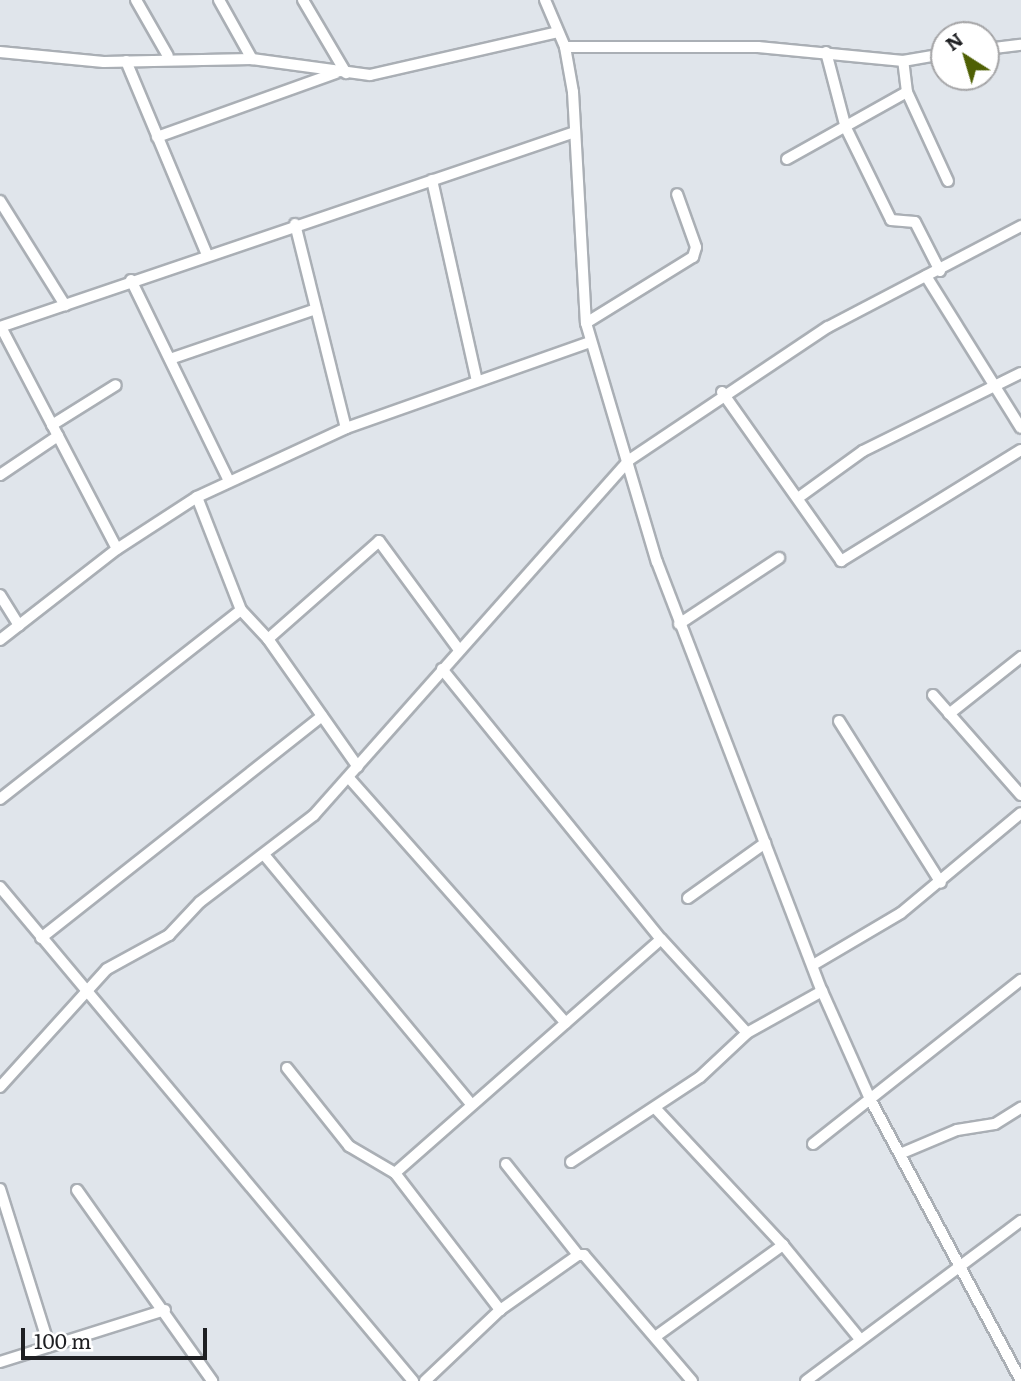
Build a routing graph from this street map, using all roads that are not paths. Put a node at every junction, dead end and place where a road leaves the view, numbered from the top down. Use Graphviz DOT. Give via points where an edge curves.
graph roads {
  1 [pos="136,0"];
  2 [pos="219,0"];
  3 [pos="303,0"];
  4 [pos="545,0"];
  5 [pos="557,32"];
  6 [pos="1021,45"];
  7 [pos="565,47"];
  8 [pos="1000,47"];
  9 [pos="0,52"];
  10 [pos="827,52"];
  11 [pos="168,56"];
  12 [pos="930,56"];
  13 [pos="252,59"];
  14 [pos="125,61"];
  15 [pos="903,61"];
  16 [pos="343,72"];
  17 [pos="907,92"];
  18 [pos="846,128"];
  19 [pos="575,132"];
  20 [pos="158,137"];
  21 [pos="787,159"];
  22 [pos="432,180"];
  23 [pos="948,181"];
  24 [pos="677,194"];
  25 [pos="0,201"];
  26 [pos="295,224"];
  27 [pos="1021,226"];
  28 [pos="207,255"];
  29 [pos="940,271"];
  30 [pos="926,276"];
  31 [pos="131,280"];
  32 [pos="65,304"];
  33 [pos="316,309"];
  34 [pos="586,323"];
  35 [pos="0,327"];
  36 [pos="590,342"];
  37 [pos="170,359"];
  38 [pos="1021,373"];
  39 [pos="476,377"];
  40 [pos="116,384"];
  41 [pos="995,389"];
  42 [pos="722,392"];
  43 [pos="52,425"];
  44 [pos="346,428"];
  45 [pos="1021,428"];
  46 [pos="58,436"];
  47 [pos="1021,450"];
  48 [pos="629,460"];
  49 [pos="0,475"];
  50 [pos="229,481"];
  51 [pos="197,497"];
  52 [pos="798,498"];
  53 [pos="117,549"];
  54 [pos="779,558"];
  55 [pos="0,595"];
  56 [pos="241,610"];
  57 [pos="679,624"];
  58 [pos="19,626"];
  59 [pos="268,639"];
  60 [pos="0,640"];
  61 [pos="459,650"];
  62 [pos="1021,657"];
  63 [pos="442,669"];
  64 [pos="933,695"];
  65 [pos="949,714"];
  66 [pos="322,716"];
  67 [pos="839,721"];
  68 [pos="358,767"];
  69 [pos="349,778"];
  70 [pos="1021,795"];
  71 [pos="0,799"];
  72 [pos="1021,813"];
  73 [pos="765,843"];
  74 [pos="266,856"];
  75 [pos="941,883"];
  76 [pos="0,887"];
  77 [pos="688,898"];
  78 [pos="41,938"];
  79 [pos="661,939"];
  80 [pos="813,965"];
  81 [pos="1019,984"];
  82 [pos="822,990"];
  83 [pos="84,992"];
  84 [pos="566,1023"];
  85 [pos="747,1033"];
  86 [pos="287,1068"];
  87 [pos="0,1087"];
  88 [pos="870,1100"];
  89 [pos="470,1103"];
  90 [pos="1021,1108"];
  91 [pos="656,1109"];
  92 [pos="813,1144"];
  93 [pos="900,1154"];
  94 [pos="571,1161"];
  95 [pos="506,1164"];
  96 [pos="395,1173"];
  97 [pos="0,1189"];
  98 [pos="77,1189"];
  99 [pos="1021,1221"];
  100 [pos="783,1245"];
  101 [pos="578,1255"];
  102 [pos="955,1264"];
  103 [pos="165,1310"];
  104 [pos="500,1310"];
  105 [pos="655,1337"];
  106 [pos="859,1338"];
  107 [pos="49,1345"];
  108 [pos="0,1362"];
  109 [pos="1019,1380"];
  110 [pos="212,1381"];
  111 [pos="413,1381"];
  112 [pos="425,1381"];
  113 [pos="692,1381"];
  114 [pos="806,1381"];
  1 -- 11 [label="street"];
  2 -- 13 [label="street"];
  3 -- 16 [label="street"];
  4 -- 5 [label="street"];
  5 -- 7 [label="street"];
  5 -- 16 [label="street" via="370,75"];
  6 -- 8 [label="street"];
  7 -- 10 [label="street" via="640,42"];
  7 -- 19 [label="street"];
  9 -- 14 [label="street"];
  10 -- 15 [label="street"];
  10 -- 18 [label="street"];
  11 -- 13 [label="street"];
  11 -- 14 [label="street"];
  12 -- 15 [label="street"];
  13 -- 16 [label="street"];
  14 -- 20 [label="street"];
  15 -- 17 [label="street"];
  16 -- 20 [label="street"];
  17 -- 18 [label="street"];
  17 -- 23 [label="street"];
  18 -- 21 [label="street"];
  18 -- 29 [label="street" via="891,220 915,222"];
  19 -- 22 [label="street"];
  19 -- 34 [label="street"];
  20 -- 28 [label="street"];
  22 -- 26 [label="street"];
  22 -- 39 [label="street"];
  24 -- 34 [label="street" via="696,247 693,257"];
  25 -- 32 [label="street"];
  26 -- 28 [label="street"];
  26 -- 33 [label="street"];
  27 -- 29 [label="street"];
  28 -- 31 [label="street"];
  29 -- 30 [label="street"];
  30 -- 41 [label="street"];
  30 -- 42 [label="street"];
  31 -- 32 [label="street"];
  31 -- 37 [label="street"];
  32 -- 35 [label="street"];
  33 -- 37 [label="street"];
  33 -- 44 [label="street"];
  34 -- 36 [label="street"];
  35 -- 43 [label="street"];
  36 -- 39 [label="street"];
  36 -- 48 [label="street"];
  37 -- 50 [label="street"];
  38 -- 41 [label="street"];
  39 -- 44 [label="street"];
  40 -- 43 [label="street"];
  41 -- 45 [label="street"];
  41 -- 52 [label="street" via="863,451"];
  42 -- 48 [label="street"];
  42 -- 52 [label="street"];
  43 -- 46 [label="street"];
  44 -- 50 [label="street"];
  46 -- 49 [label="street"];
  46 -- 53 [label="street"];
  47 -- 52 [label="street" via="841,561"];
  48 -- 57 [label="street"];
  48 -- 61 [label="street"];
  50 -- 51 [label="street"];
  51 -- 53 [label="street"];
  51 -- 56 [label="street"];
  53 -- 58 [label="street"];
  54 -- 57 [label="street"];
  55 -- 58 [label="street"];
  56 -- 59 [label="street"];
  56 -- 71 [label="street"];
  57 -- 73 [label="street"];
  58 -- 60 [label="street"];
  59 -- 61 [label="street" via="379,541"];
  59 -- 66 [label="street"];
  61 -- 63 [label="street"];
  62 -- 65 [label="street"];
  63 -- 68 [label="street"];
  63 -- 79 [label="street"];
  64 -- 65 [label="street"];
  65 -- 70 [label="street"];
  66 -- 68 [label="street"];
  66 -- 78 [label="street"];
  67 -- 75 [label="street"];
  68 -- 69 [label="street"];
  69 -- 74 [label="street"];
  69 -- 84 [label="street"];
  72 -- 75 [label="street"];
  73 -- 77 [label="street"];
  73 -- 80 [label="street"];
  74 -- 83 [label="street" via="200,902 169,935 123,957"];
  74 -- 89 [label="street"];
  75 -- 80 [label="street"];
  76 -- 78 [label="street"];
  78 -- 83 [label="street"];
  79 -- 84 [label="street"];
  79 -- 85 [label="street"];
  80 -- 82 [label="street"];
  81 -- 88 [label="street"];
  82 -- 85 [label="street"];
  82 -- 88 [label="street"];
  83 -- 87 [label="street"];
  83 -- 111 [label="street" via="280,1216"];
  84 -- 89 [label="street"];
  85 -- 91 [label="street"];
  86 -- 96 [label="street" via="349,1146"];
  88 -- 92 [label="street"];
  88 -- 93 [label="street"];
  89 -- 96 [label="street"];
  90 -- 93 [label="street" via="995,1124 957,1130"];
  91 -- 94 [label="street"];
  91 -- 100 [label="street"];
  93 -- 102 [label="street"];
  95 -- 101 [label="street"];
  96 -- 104 [label="street"];
  97 -- 107 [label="street"];
  98 -- 103 [label="street"];
  99 -- 102 [label="street"];
  100 -- 105 [label="street"];
  100 -- 106 [label="street"];
  101 -- 104 [label="street"];
  101 -- 105 [label="street" via="584,1255"];
  102 -- 106 [label="street"];
  102 -- 109 [label="street"];
  103 -- 107 [label="street"];
  103 -- 110 [label="street"];
  104 -- 112 [label="street"];
  105 -- 113 [label="street"];
  106 -- 114 [label="street"];
  107 -- 108 [label="street"];
}
